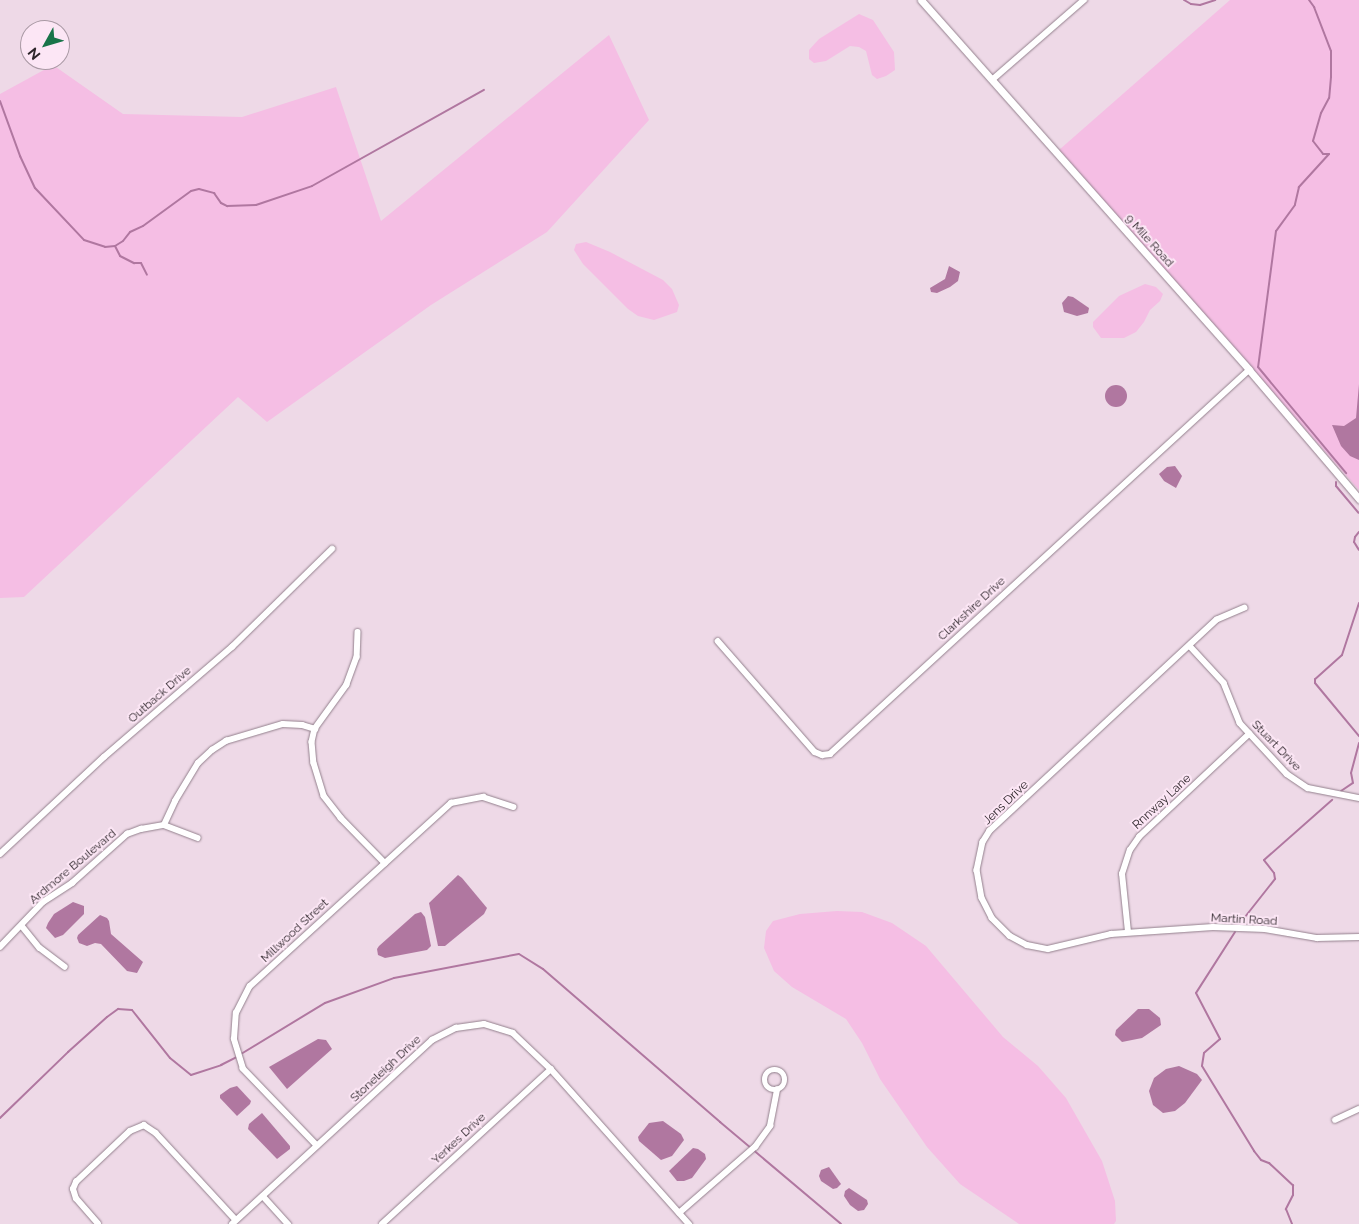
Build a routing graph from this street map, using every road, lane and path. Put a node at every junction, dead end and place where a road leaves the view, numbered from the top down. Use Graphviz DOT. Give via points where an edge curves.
graph roads {
  1 [pos="920,0"];
  2 [pos="1084,0"];
  3 [pos="992,80"];
  4 [pos="1248,370"];
  5 [pos="1359,498"];
  6 [pos="332,549"];
  7 [pos="1244,608"];
  8 [pos="358,632"];
  9 [pos="718,641"];
  10 [pos="1190,646"];
  11 [pos="314,729"];
  12 [pos="1249,734"];
  13 [pos="1359,798"];
  14 [pos="513,807"];
  15 [pos="164,825"];
  16 [pos="198,838"];
  17 [pos="0,854"];
  18 [pos="385,863"];
  19 [pos="22,926"];
  20 [pos="1128,932"];
  21 [pos="1358,937"];
  22 [pos="1359,945"];
  23 [pos="0,947"];
  24 [pos="65,966"];
  25 [pos="551,1069"];
  26 [pos="777,1090"];
  27 [pos="1359,1109"];
  28 [pos="1336,1120"];
  29 [pos="317,1146"];
  30 [pos="263,1196"];
  31 [pos="679,1213"];
  32 [pos="234,1222"];
  33 [pos="98,1224"];
  34 [pos="288,1224"];
  35 [pos="382,1224"];
  36 [pos="689,1224"];
  1 -- 3 [label="street, 9 Mile Road"];
  2 -- 3 [label="street"];
  3 -- 4 [label="street, 9 Mile Road"];
  4 -- 5 [label="street, 9 Mile Road"];
  4 -- 9 [label="street, Clarkshire Drive" via="830,754 814,752"];
  6 -- 17 [label="street, Outback Drive" via="232,647 104,757"];
  7 -- 10 [label="street, Jens Drive" via="1217,620"];
  8 -- 11 [label="street" via="357,657 347,685"];
  10 -- 12 [label="street, Stuart Drive" via="1224,683 1240,723"];
  10 -- 20 [label="street, Jens Drive" via="1000,821 990,831 979,855 977,870 986,908 1000,927 1018,942 1048,949"];
  11 -- 15 [label="street" via="283,724 226,742 212,750 198,763 174,801"];
  11 -- 18 [label="street" via="314,762 324,796"];
  12 -- 13 [label="street, Stuart Drive" via="1297,783"];
  12 -- 20 [label="street, Rnnway Lane" via="1139,837 1130,850 1122,874"];
  14 -- 18 [label="street, Millwood Street" via="483,798 451,803"];
  15 -- 16 [label="street"];
  15 -- 19 [label="street, Ardmore Boulevard" via="127,834 72,883 43,902"];
  18 -- 29 [label="street, Millwood Street" via="250,986 236,1013 234,1039 243,1069"];
  19 -- 23 [label="street, Ardmore Boulevard"];
  19 -- 24 [label="street" via="40,948"];
  20 -- 21 [label="street, Martin Road" via="1213,927 1265,929 1317,938"];
  21 -- 22 [label="street"];
  25 -- 29 [label="street, Stoneleigh Drive" via="513,1033 484,1024 456,1028 432,1040"];
  25 -- 31 [label="street, Stoneleigh Drive"];
  25 -- 35 [label="street, Yerkes Drive"];
  26 -- 31 [label="street" via="770,1126 755,1147"];
  27 -- 28 [label="street"];
  29 -- 30 [label="street, Stoneleigh Drive"];
  30 -- 32 [label="street, Stoneleigh Drive"];
  30 -- 34 [label="street"];
  31 -- 36 [label="street, Stoneleigh Drive"];
  32 -- 33 [label="street" via="156,1133 144,1125 130,1131 76,1182 73,1189 76,1199"];
}
